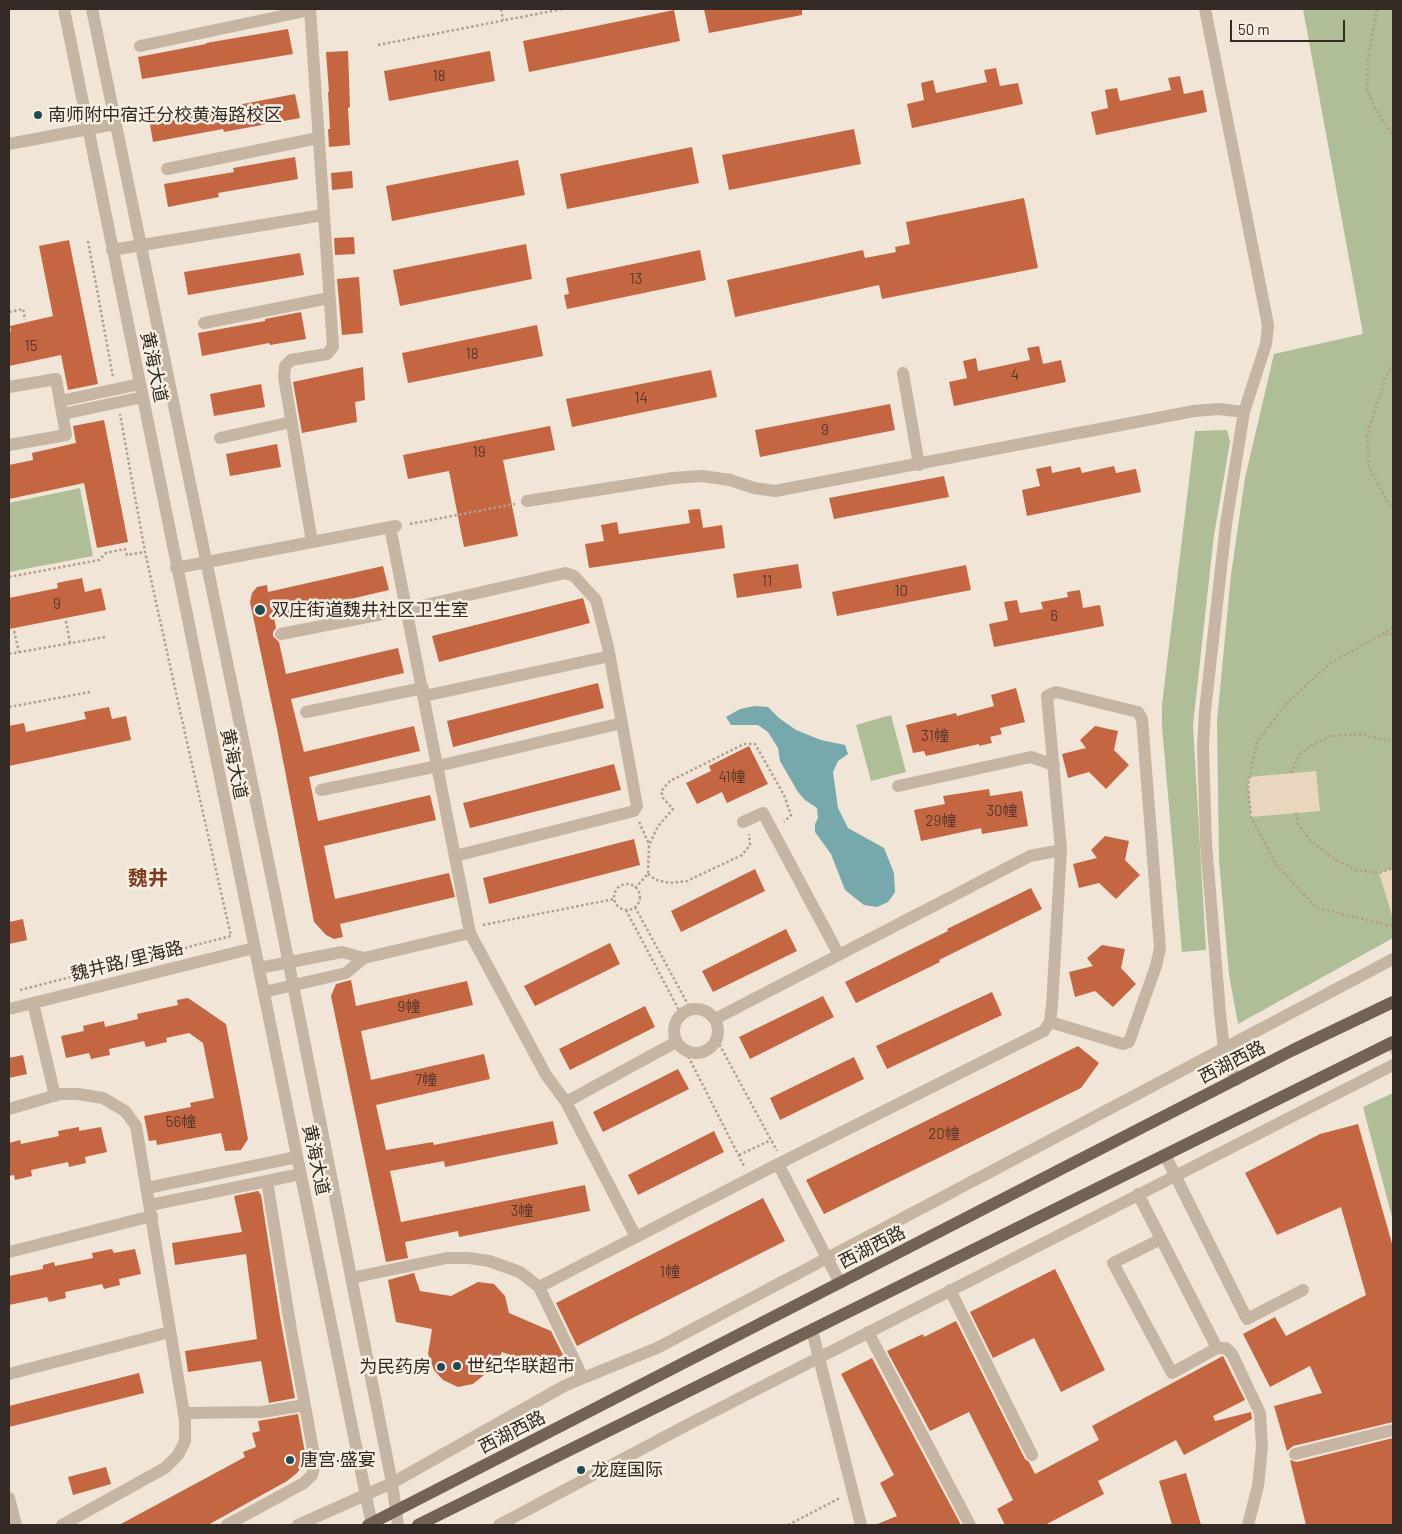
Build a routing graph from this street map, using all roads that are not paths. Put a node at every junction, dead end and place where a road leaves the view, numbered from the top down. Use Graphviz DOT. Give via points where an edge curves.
graph roads {
  1 [pos="64,9"];
  2 [pos="92,9"];
  3 [pos="310,9"];
  4 [pos="1205,9"];
  5 [pos="140,46"];
  6 [pos="115,124"];
  7 [pos="88,129"];
  8 [pos="318,138"];
  9 [pos="9,144"];
  10 [pos="167,169"];
  11 [pos="323,215"];
  12 [pos="140,244"];
  13 [pos="112,250"];
  14 [pos="330,298"];
  15 [pos="204,323"];
  16 [pos="903,373"];
  17 [pos="140,384"];
  18 [pos="9,387"];
  19 [pos="143,397"];
  20 [pos="60,401"];
  21 [pos="1244,412"];
  22 [pos="63,414"];
  23 [pos="291,422"];
  24 [pos="220,438"];
  25 [pos="9,445"];
  26 [pos="919,465"];
  27 [pos="527,501"];
  28 [pos="312,542"];
  29 [pos="206,562"];
  30 [pos="176,568"];
  31 [pos="408,609"];
  32 [pos="281,634"];
  33 [pos="610,656"];
  34 [pos="424,692"];
  35 [pos="306,712"];
  36 [pos="622,723"];
  37 [pos="1054,765"];
  38 [pos="438,766"];
  39 [pos="898,786"];
  40 [pos="321,790"];
  41 [pos="744,822"];
  42 [pos="1061,850"];
  43 [pos="455,856"];
  44 [pos="470,930"];
  45 [pos="254,948"];
  46 [pos="839,955"];
  47 [pos="364,958"];
  48 [pos="1393,959"];
  49 [pos="289,962"];
  50 [pos="259,968"];
  51 [pos="293,985"];
  52 [pos="264,992"];
  53 [pos="1393,996"];
  54 [pos="1393,1002"];
  55 [pos="33,1003"];
  56 [pos="9,1009"];
  57 [pos="715,1019"];
  58 [pos="1050,1022"];
  59 [pos="676,1042"];
  60 [pos="1310,1042"];
  61 [pos="1391,1047"];
  62 [pos="1224,1049"];
  63 [pos="1393,1065"];
  64 [pos="1236,1080"];
  65 [pos="55,1096"];
  66 [pos="566,1102"];
  67 [pos="9,1109"];
  68 [pos="1165,1155"];
  69 [pos="297,1157"];
  70 [pos="780,1163"];
  71 [pos="301,1174"];
  72 [pos="1175,1175"];
  73 [pos="267,1181"];
  74 [pos="147,1188"];
  75 [pos="1138,1194"];
  76 [pos="151,1211"];
  77 [pos="636,1237"];
  78 [pos="1161,1239"];
  79 [pos="9,1252"];
  80 [pos="827,1258"];
  81 [pos="351,1278"];
  82 [pos="840,1283"];
  83 [pos="540,1287"];
  84 [pos="950,1290"];
  85 [pos="1304,1290"];
  86 [pos="812,1330"];
  87 [pos="170,1332"];
  88 [pos="868,1332"];
  89 [pos="1217,1348"];
  90 [pos="819,1357"];
  91 [pos="9,1374"];
  92 [pos="583,1378"];
  93 [pos="305,1405"];
  94 [pos="184,1413"];
  95 [pos="1393,1430"];
  96 [pos="1295,1454"];
  97 [pos="1032,1455"];
  98 [pos="392,1484"];
  99 [pos="366,1495"];
  100 [pos="9,1498"];
  101 [pos="395,1511"];
  102 [pos="16,1525"];
  103 [pos="62,1525"];
  104 [pos="227,1525"];
  105 [pos="298,1525"];
  106 [pos="371,1525"];
  107 [pos="398,1525"];
  108 [pos="418,1525"];
  109 [pos="499,1525"];
  110 [pos="861,1525"];
  111 [pos="970,1525"];
  112 [pos="1248,1525"];
  1 -- 7 [label="street, 黄海大道"];
  2 -- 6 [label="street, 黄海大道"];
  3 -- 5 [label="street"];
  3 -- 8 [label="street"];
  4 -- 21 [label="street" via="1268,326 1266,344"];
  6 -- 7 [label="street"];
  6 -- 12 [label="street, 黄海大道"];
  7 -- 9 [label="street"];
  7 -- 13 [label="street, 黄海大道"];
  8 -- 10 [label="street"];
  8 -- 11 [label="street"];
  11 -- 12 [label="street"];
  11 -- 14 [label="street"];
  12 -- 13 [label="street"];
  12 -- 29 [label="street, 黄海大道"];
  13 -- 17 [label="street, 黄海大道"];
  14 -- 15 [label="street"];
  14 -- 23 [label="street" via="331,351 291,360 285,366"];
  16 -- 26 [label="street"];
  17 -- 19 [label="street, 黄海大道"];
  17 -- 20 [label="street"];
  18 -- 20 [label="street" via="56,378"];
  19 -- 22 [label="street"];
  19 -- 30 [label="street, 黄海大道"];
  20 -- 22 [label="street"];
  21 -- 26 [label="street" via="1194,411"];
  21 -- 62 [label="street" via="1226,524 1203,746 1206,843"];
  22 -- 25 [label="street" via="66,435"];
  23 -- 24 [label="street"];
  23 -- 28 [label="street"];
  26 -- 27 [label="street" via="774,491 702,476"];
  28 -- 29 [label="street"];
  28 -- 31 [label="street" via="393,527"];
  29 -- 30 [label="street"];
  29 -- 49 [label="street, 黄海大道"];
  30 -- 45 [label="street, 黄海大道"];
  31 -- 32 [label="street"];
  31 -- 33 [label="street" via="565,573 574,576 596,600"];
  31 -- 34 [label="street"];
  33 -- 34 [label="street"];
  33 -- 36 [label="street"];
  34 -- 35 [label="street"];
  34 -- 38 [label="street"];
  36 -- 38 [label="street"];
  36 -- 43 [label="street" via="637,806 634,812"];
  37 -- 39 [label="street" via="1031,757"];
  37 -- 42 [label="street"];
  37 -- 58 [label="street" via="1047,696 1056,692 1138,712 1142,719 1160,948 1129,1042 1123,1044"];
  38 -- 40 [label="street"];
  38 -- 43 [label="street"];
  41 -- 46 [label="street" via="763,813"];
  42 -- 46 [label="street" via="1030,856"];
  42 -- 58 [label="street"];
  43 -- 44 [label="street"];
  44 -- 47 [label="street"];
  44 -- 66 [label="street" via="546,1075"];
  45 -- 50 [label="street, 黄海大道"];
  45 -- 55 [label="street, 魏井路/里海路"];
  46 -- 57 [label="street"];
  47 -- 49 [label="street" via="342,952"];
  47 -- 51 [label="street" via="346,973"];
  48 -- 62 [label="street"];
  49 -- 50 [label="street"];
  49 -- 51 [label="street, 黄海大道"];
  50 -- 52 [label="street, 黄海大道"];
  51 -- 52 [label="street"];
  51 -- 81 [label="street, 黄海大道"];
  52 -- 69 [label="street, 黄海大道"];
  53 -- 60 [label="main road"];
  54 -- 60 [label="main road, 西湖西路"];
  55 -- 56 [label="street, 魏井路/里海路"];
  55 -- 65 [label="street"];
  57 -- 59 [label="street" via="703,1010 686,1012 676,1020 673,1035"];
  57 -- 59 [label="street" via="717,1040 700,1054 686,1052"];
  58 -- 70 [label="street" via="1044,1031"];
  59 -- 66 [label="street"];
  60 -- 64 [label="main road, 西湖西路"];
  61 -- 68 [label="main road"];
  62 -- 64 [label="street"];
  62 -- 80 [label="street"];
  63 -- 72 [label="street"];
  64 -- 82 [label="main road, 西湖西路"];
  65 -- 67 [label="street"];
  65 -- 74 [label="street" via="78,1094 103,1098 125,1111 136,1126"];
  66 -- 77 [label="street"];
  68 -- 72 [label="street"];
  68 -- 86 [label="main road"];
  69 -- 71 [label="street, 黄海大道"];
  69 -- 74 [label="street"];
  70 -- 77 [label="street"];
  70 -- 80 [label="street"];
  71 -- 73 [label="street"];
  71 -- 99 [label="street, 黄海大道"];
  72 -- 75 [label="street"];
  72 -- 85 [label="street" via="1247,1319"];
  73 -- 76 [label="street"];
  73 -- 93 [label="street"];
  74 -- 76 [label="street"];
  75 -- 78 [label="street"];
  75 -- 84 [label="street"];
  76 -- 79 [label="street"];
  76 -- 87 [label="street"];
  77 -- 83 [label="street"];
  78 -- 89 [label="street"];
  78 -- 89 [label="street" via="1113,1264 1172,1373"];
  80 -- 82 [label="street"];
  80 -- 92 [label="street" via="657,1348"];
  81 -- 83 [label="street" via="447,1258 468,1258 489,1261 520,1272"];
  81 -- 98 [label="street, 黄海大道"];
  82 -- 101 [label="main road, 西湖西路"];
  83 -- 92 [label="street"];
  84 -- 88 [label="street"];
  84 -- 97 [label="street"];
  86 -- 90 [label="street"];
  86 -- 108 [label="main road"];
  87 -- 91 [label="street"];
  87 -- 94 [label="street"];
  88 -- 90 [label="street"];
  88 -- 111 [label="street"];
  89 -- 112 [label="street" via="1226,1348 1232,1354 1260,1413 1262,1448 1258,1486"];
  90 -- 109 [label="street"];
  90 -- 110 [label="street"];
  92 -- 98 [label="street"];
  93 -- 94 [label="street" via="262,1412"];
  93 -- 104 [label="street" via="314,1455 312,1475 304,1483"];
  94 -- 103 [label="street" via="185,1441 178,1455 165,1468"];
  95 -- 96 [label="street"];
  98 -- 99 [label="street"];
  98 -- 101 [label="street, 黄海大道"];
  99 -- 105 [label="street"];
  99 -- 106 [label="street, 黄海大道"];
  100 -- 102 [label="street"];
  101 -- 106 [label="main road, 西湖西路"];
  101 -- 107 [label="street, 黄海大道"];
}
